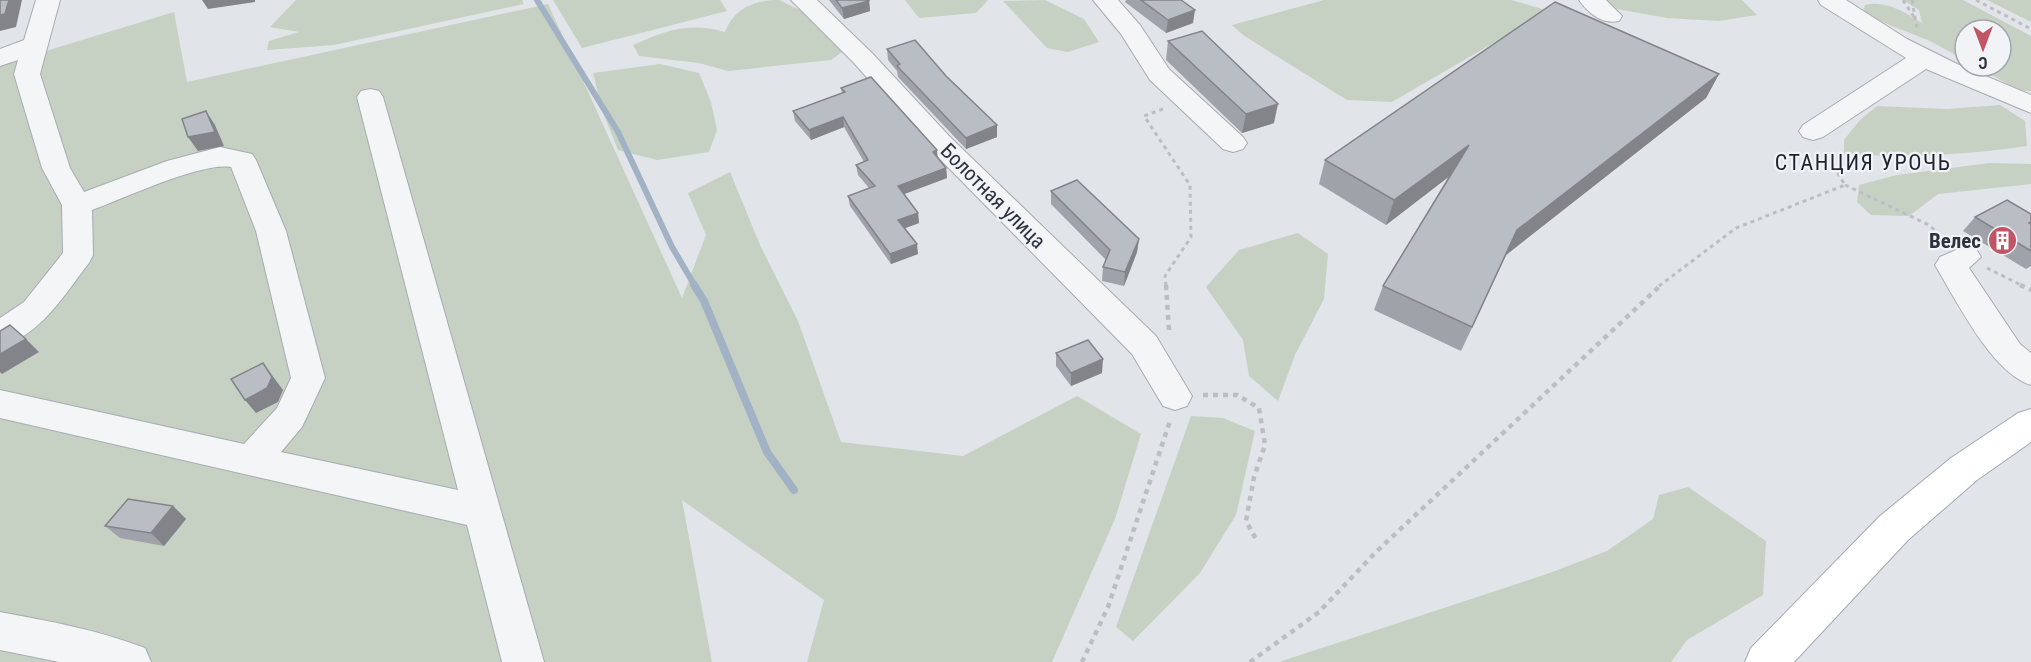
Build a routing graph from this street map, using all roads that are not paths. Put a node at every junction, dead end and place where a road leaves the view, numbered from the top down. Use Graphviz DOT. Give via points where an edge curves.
graph roads {
  1 [pos="48,0"];
  2 [pos="803,0"];
  3 [pos="1105,0"];
  4 [pos="1591,0"];
  5 [pos="1830,0"];
  6 [pos="1610,16"];
  7 [pos="35,45"];
  8 [pos="0,58"];
  9 [pos="1918,62"];
  10 [pos="370,97"];
  11 [pos="2031,105"];
  12 [pos="1813,131"];
  13 [pos="1233,142"];
  14 [pos="77,205"];
  15 [pos="1965,257"];
  16 [pos="0,334"];
  17 [pos="2031,372"];
  18 [pos="1175,396"];
  19 [pos="0,404"];
  20 [pos="2031,423"];
  21 [pos="252,460"];
  22 [pos="483,512"];
  23 [pos="0,631"];
  24 [pos="130,662"];
  25 [pos="522,662"];
  26 [pos="1766,662"];
  1 -- 7 [label="street"];
  2 -- 18 [label="street, Болотная улица" via="863,58 940,143 1144,345"];
  3 -- 13 [label="street" via="1131,30 1159,74"];
  4 -- 6 [label="street"];
  5 -- 11 [label="street" via="1898,44"];
  7 -- 8 [label="street"];
  7 -- 14 [label="street" via="27,74 56,168"];
  9 -- 12 [label="street"];
  10 -- 22 [label="street"];
  14 -- 16 [label="street" via="78,255 35,310"];
  14 -- 21 [label="street" via="220,156 243,160 271,231 308,378 290,417"];
  15 -- 17 [label="street" via="1951,265 2008,353"];
  19 -- 21 [label="street"];
  20 -- 26 [label="main road" via="1964,469 1894,528"];
  21 -- 22 [label="street"];
  22 -- 25 [label="street"];
  23 -- 24 [label="street"];
}
